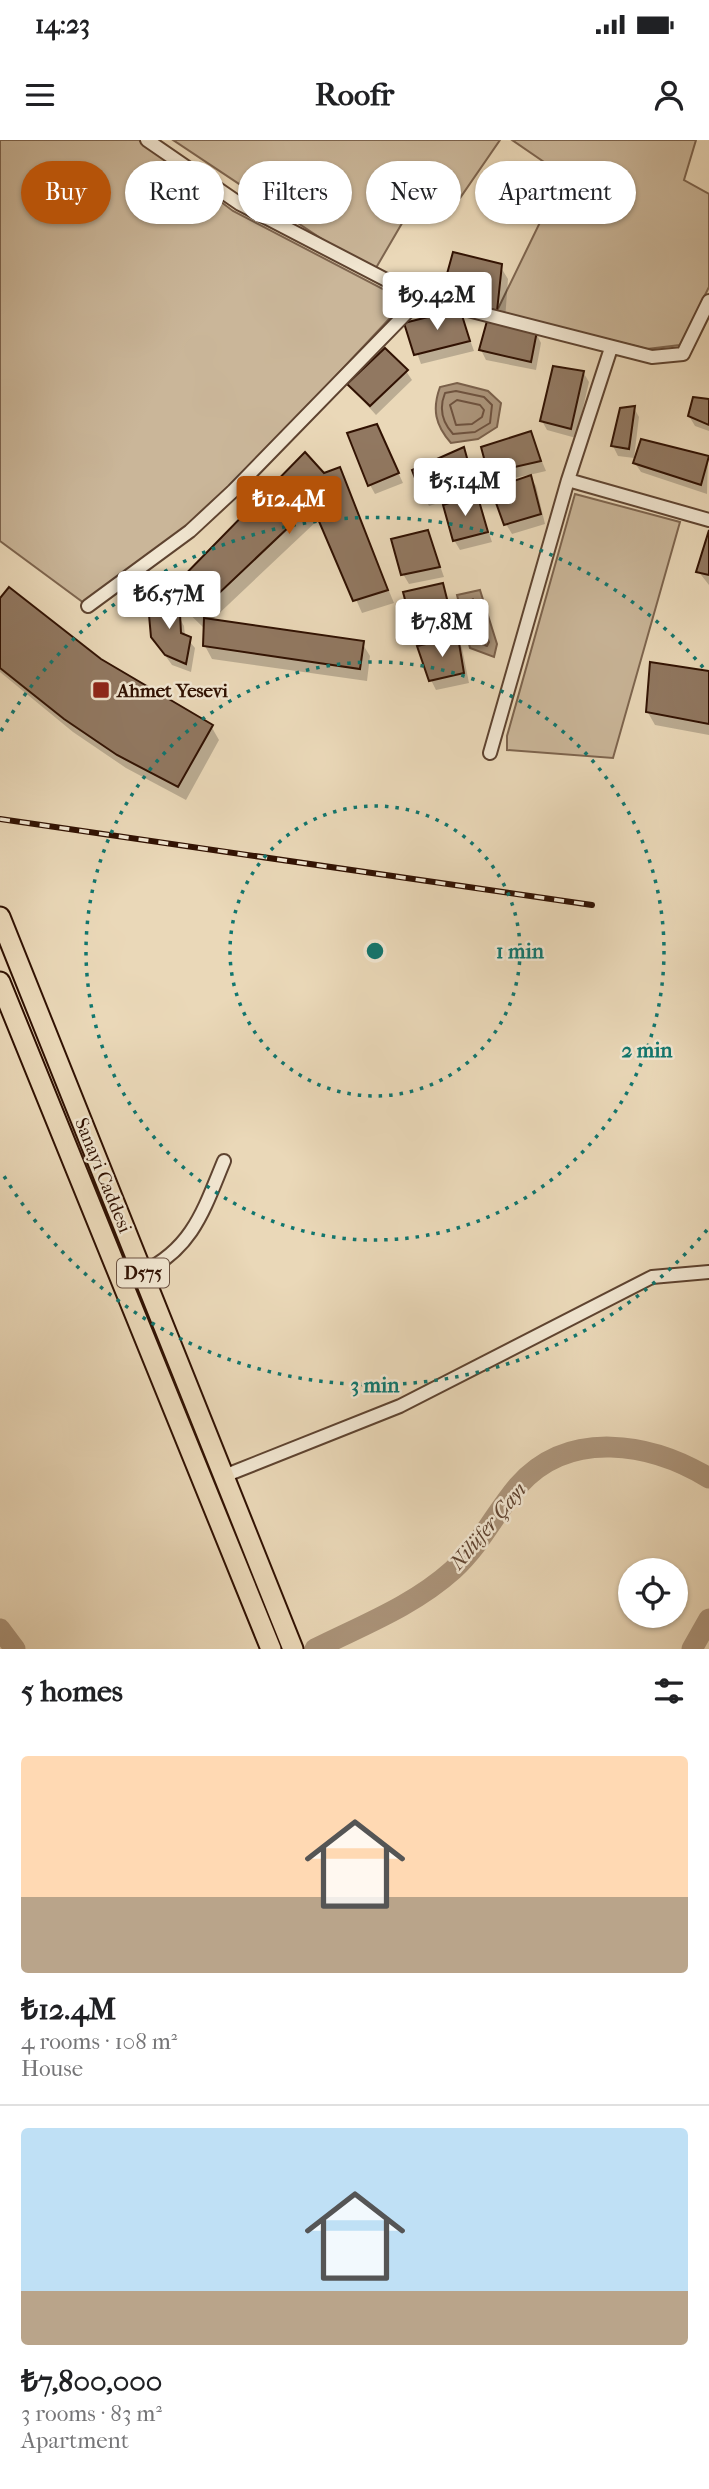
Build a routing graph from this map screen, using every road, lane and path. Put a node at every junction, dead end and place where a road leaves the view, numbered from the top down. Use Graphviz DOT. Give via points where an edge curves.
graph roads {
  1 [pos="147,140"];
  2 [pos="421,298"];
  3 [pos="709,301"];
  4 [pos="611,348"];
  5 [pos="568,480"];
  6 [pos="709,520"];
  7 [pos="88,606"];
  8 [pos="490,753"];
  9 [pos="0,917"];
  10 [pos="0,982"];
  11 [pos="224,1161"];
  12 [pos="143,1272"];
  13 [pos="709,1272"];
  14 [pos="224,1476"];
  15 [pos="269,1644"];
  16 [pos="293,1649"];
  1 -- 2 [label="street" via="240,205"];
  2 -- 4 [label="street"];
  2 -- 7 [label="street" via="190,531"];
  3 -- 4 [label="street" via="683,354 652,357"];
  4 -- 5 [label="street"];
  5 -- 6 [label="street"];
  5 -- 8 [label="street"];
  9 -- 12 [label="highway, Sanayi Caddesi / D575"];
  10 -- 15 [label="highway, Sanayi Caddesi / D575"];
  11 -- 12 [label="street" via="197,1224 167,1261"];
  12 -- 14 [label="highway, Sanayi Caddesi / D575"];
  13 -- 14 [label="street" via="652,1277 400,1406"];
  14 -- 16 [label="highway, Sanayi Caddesi / D575"];
}
